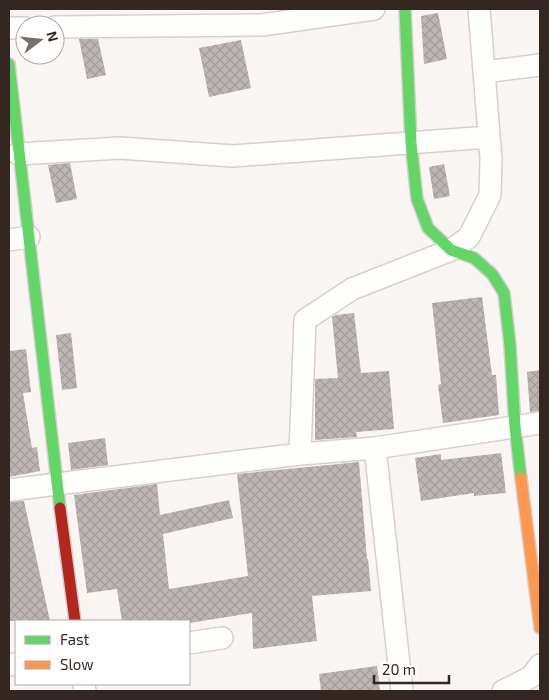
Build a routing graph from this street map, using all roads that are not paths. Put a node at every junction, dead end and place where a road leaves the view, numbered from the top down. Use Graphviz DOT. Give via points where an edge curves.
graph roads {
  1 [pos="374,9"];
  2 [pos="405,9"];
  3 [pos="479,9"];
  4 [pos="261,17"];
  5 [pos="65,27"];
  6 [pos="9,64"];
  7 [pos="540,65"];
  8 [pos="484,72"];
  9 [pos="11,112"];
  10 [pos="489,137"];
  11 [pos="411,143"];
  12 [pos="18,154"];
  13 [pos="19,238"];
  14 [pos="451,250"];
  15 [pos="540,423"];
  16 [pos="515,427"];
  17 [pos="375,448"];
  18 [pos="300,454"];
  19 [pos="57,483"];
  20 [pos="9,490"];
  21 [pos="76,620"];
  22 [pos="540,628"];
  23 [pos="222,638"];
  24 [pos="190,643"];
  25 [pos="540,665"];
  26 [pos="402,691"];
  27 [pos="502,691"];
  1 -- 4 [label="street"];
  2 -- 11 [label="street"];
  3 -- 8 [label="street"];
  4 -- 5 [label="street"];
  6 -- 9 [label="street"];
  7 -- 8 [label="street"];
  8 -- 10 [label="street"];
  9 -- 12 [label="street"];
  10 -- 11 [label="street"];
  10 -- 14 [label="street" via="490,195 469,237"];
  11 -- 12 [label="street" via="233,156 120,148"];
  11 -- 14 [label="street" via="417,199 428,228"];
  12 -- 13 [label="street"];
  13 -- 19 [label="street"];
  14 -- 16 [label="street" via="474,258 492,274 504,293"];
  14 -- 18 [label="street" via="352,289 305,320"];
  15 -- 16 [label="street"];
  16 -- 17 [label="street"];
  16 -- 22 [label="street"];
  17 -- 18 [label="street"];
  17 -- 26 [label="street"];
  18 -- 19 [label="street"];
  19 -- 20 [label="street"];
  19 -- 21 [label="street"];
  23 -- 24 [label="street"];
  25 -- 27 [label="street" via="532,677"];
}
